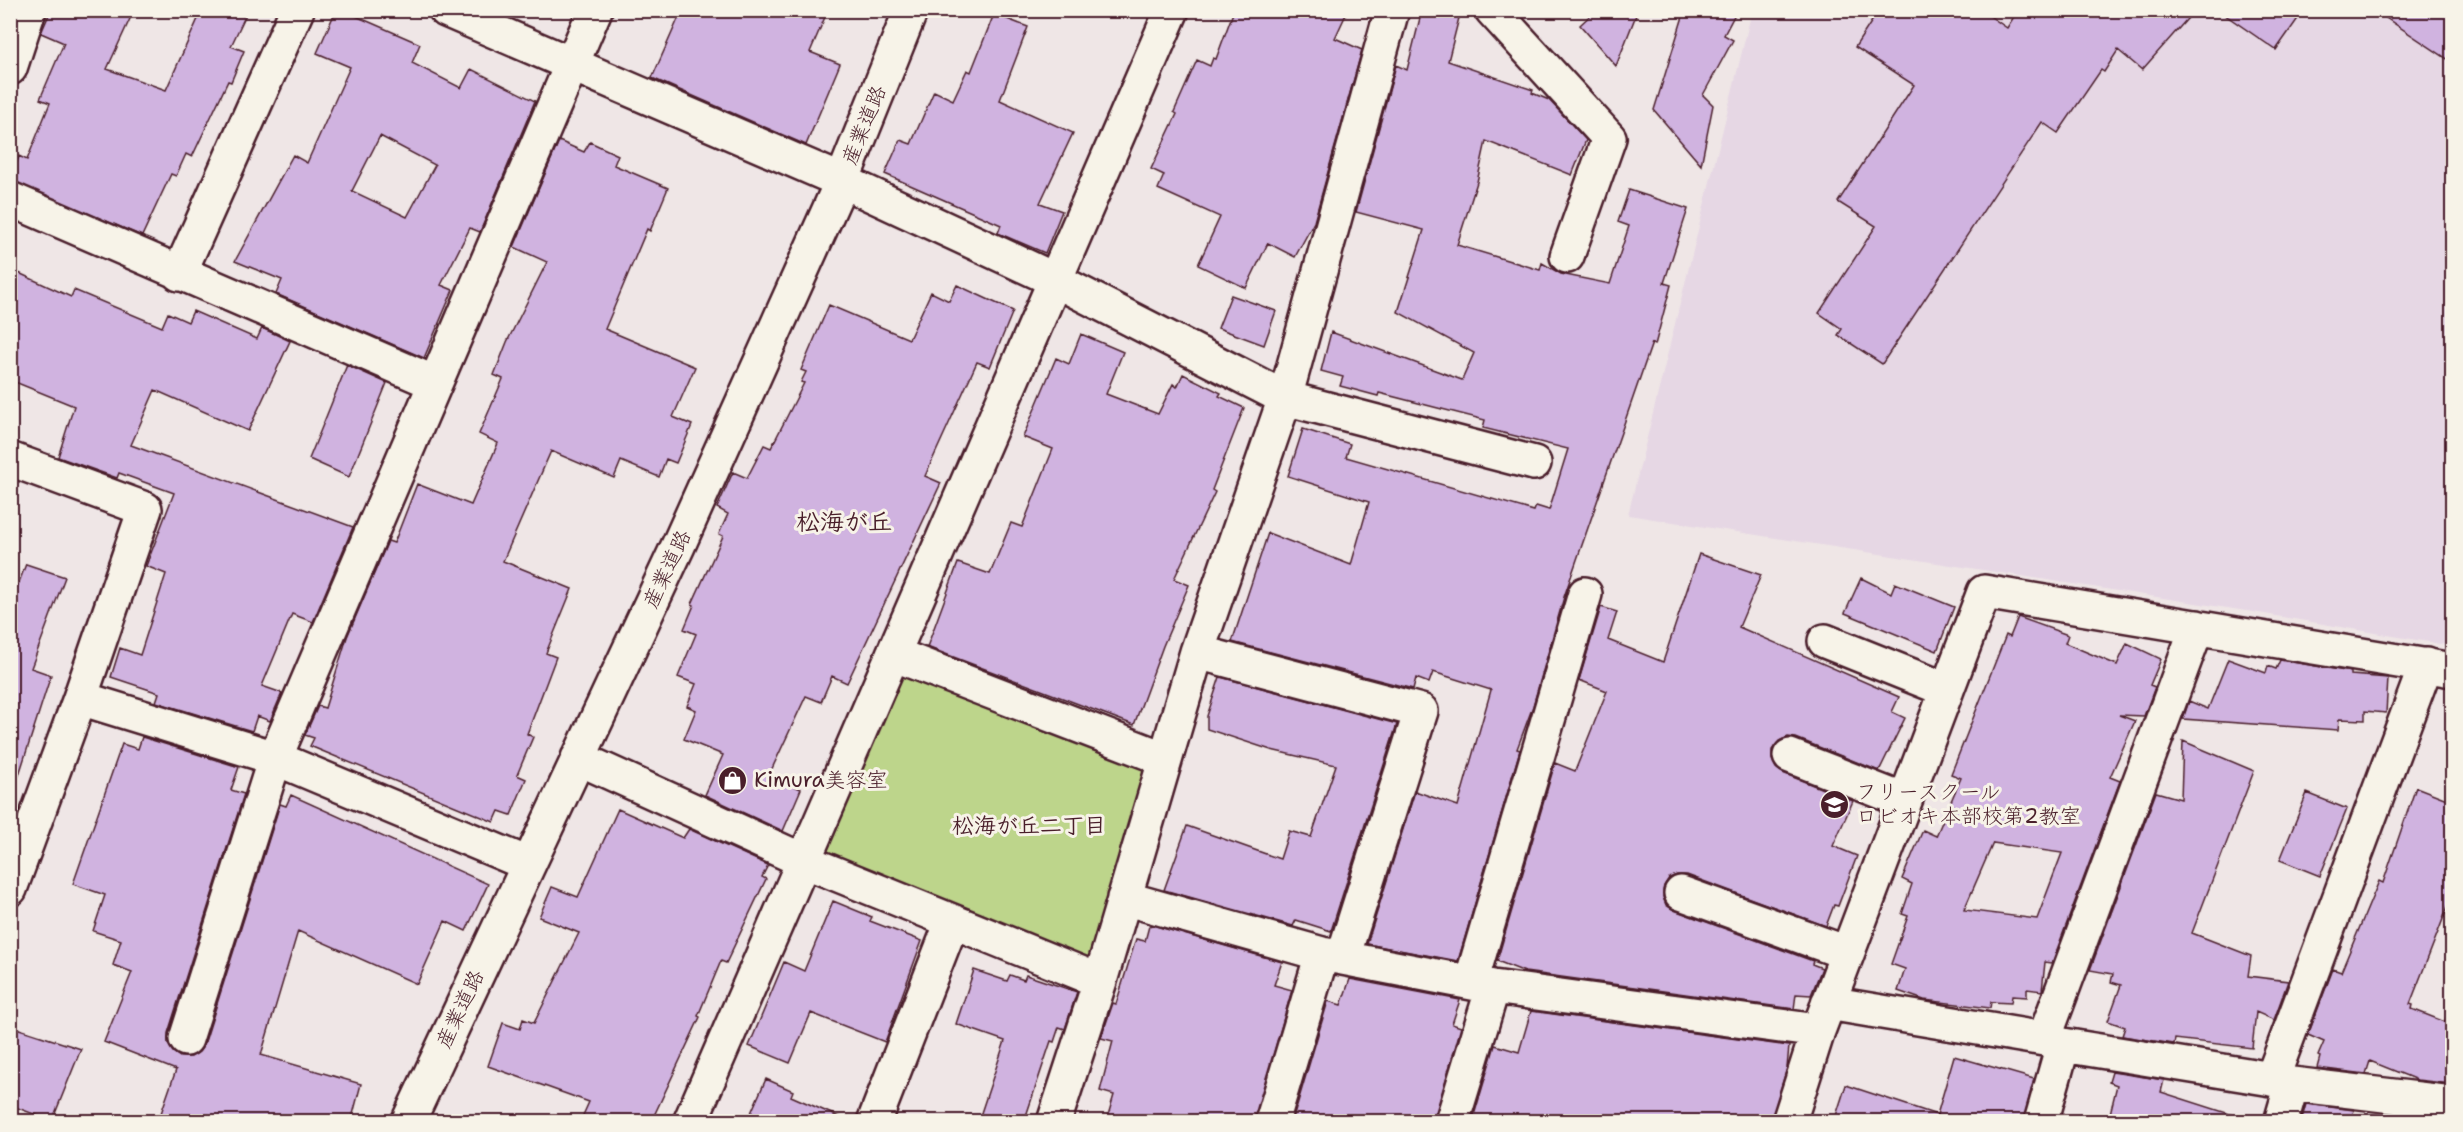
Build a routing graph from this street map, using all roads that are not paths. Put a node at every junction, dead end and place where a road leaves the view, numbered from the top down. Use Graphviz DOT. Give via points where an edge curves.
graph roads {
  1 [pos="29,10"];
  2 [pos="297,10"];
  3 [pos="446,10"];
  4 [pos="595,10"];
  5 [pos="911,10"];
  6 [pos="1172,10"];
  7 [pos="1392,10"];
  8 [pos="1492,10"];
  9 [pos="572,64"];
  10 [pos="10,68"];
  11 [pos="842,181"];
  12 [pos="10,199"];
  13 [pos="1568,256"];
  14 [pos="179,274"];
  15 [pos="1053,279"];
  16 [pos="435,383"];
  17 [pos="1285,398"];
  18 [pos="10,459"];
  19 [pos="1534,463"];
  20 [pos="1585,594"];
  21 [pos="2197,627"];
  22 [pos="1825,641"];
  23 [pos="1197,652"];
  24 [pos="893,654"];
  25 [pos="2440,667"];
  26 [pos="1947,690"];
  27 [pos="80,698"];
  28 [pos="1790,756"];
  29 [pos="275,758"];
  30 [pos="578,758"];
  31 [pos="1165,759"];
  32 [pos="1905,801"];
  33 [pos="804,861"];
  34 [pos="528,864"];
  35 [pos="10,889"];
  36 [pos="1681,893"];
  37 [pos="1124,898"];
  38 [pos="952,922"];
  39 [pos="1847,953"];
  40 [pos="1332,955"];
  41 [pos="1100,981"];
  42 [pos="1482,985"];
  43 [pos="1823,1017"];
  44 [pos="186,1039"];
  45 [pos="2054,1042"];
  46 [pos="2282,1082"];
  47 [pos="2452,1103"];
  48 [pos="408,1122"];
  49 [pos="690,1122"];
  50 [pos="874,1122"];
  51 [pos="1054,1122"];
  52 [pos="1272,1122"];
  53 [pos="1452,1122"];
  54 [pos="1789,1122"];
  55 [pos="2041,1122"];
  56 [pos="2281,1122"];
  1 -- 10 [label="street"];
  2 -- 14 [label="street"];
  3 -- 9 [label="street"];
  4 -- 9 [label="street"];
  5 -- 11 [label="street, 産業道路"];
  6 -- 15 [label="street"];
  7 -- 17 [label="street"];
  8 -- 13 [label="street" via="1609,138"];
  9 -- 11 [label="street"];
  9 -- 16 [label="street"];
  11 -- 15 [label="street"];
  11 -- 30 [label="street, 産業道路"];
  12 -- 14 [label="street"];
  14 -- 16 [label="street"];
  15 -- 17 [label="street"];
  15 -- 24 [label="street"];
  16 -- 29 [label="street"];
  17 -- 19 [label="street"];
  17 -- 23 [label="street"];
  18 -- 27 [label="street" via="145,509"];
  20 -- 42 [label="street"];
  21 -- 25 [label="street"];
  21 -- 26 [label="street" via="1984,592"];
  21 -- 45 [label="street"];
  22 -- 26 [label="street"];
  23 -- 31 [label="street"];
  23 -- 40 [label="street" via="1420,711"];
  24 -- 31 [label="street"];
  24 -- 33 [label="street"];
  25 -- 46 [label="street"];
  26 -- 32 [label="street"];
  27 -- 29 [label="street"];
  27 -- 35 [label="street"];
  28 -- 32 [label="street"];
  29 -- 34 [label="street"];
  29 -- 44 [label="street"];
  30 -- 33 [label="street"];
  30 -- 34 [label="street, 産業道路"];
  31 -- 37 [label="street"];
  32 -- 39 [label="street"];
  33 -- 38 [label="street"];
  33 -- 49 [label="street"];
  34 -- 48 [label="street, 産業道路"];
  36 -- 39 [label="street"];
  37 -- 40 [label="street"];
  37 -- 41 [label="street"];
  38 -- 41 [label="street"];
  38 -- 50 [label="street"];
  39 -- 43 [label="street"];
  40 -- 42 [label="street"];
  40 -- 52 [label="street"];
  41 -- 51 [label="street"];
  42 -- 43 [label="street"];
  42 -- 53 [label="street"];
  43 -- 45 [label="street"];
  43 -- 54 [label="street"];
  45 -- 46 [label="street"];
  45 -- 55 [label="street"];
  46 -- 47 [label="street"];
  46 -- 56 [label="street"];
}
